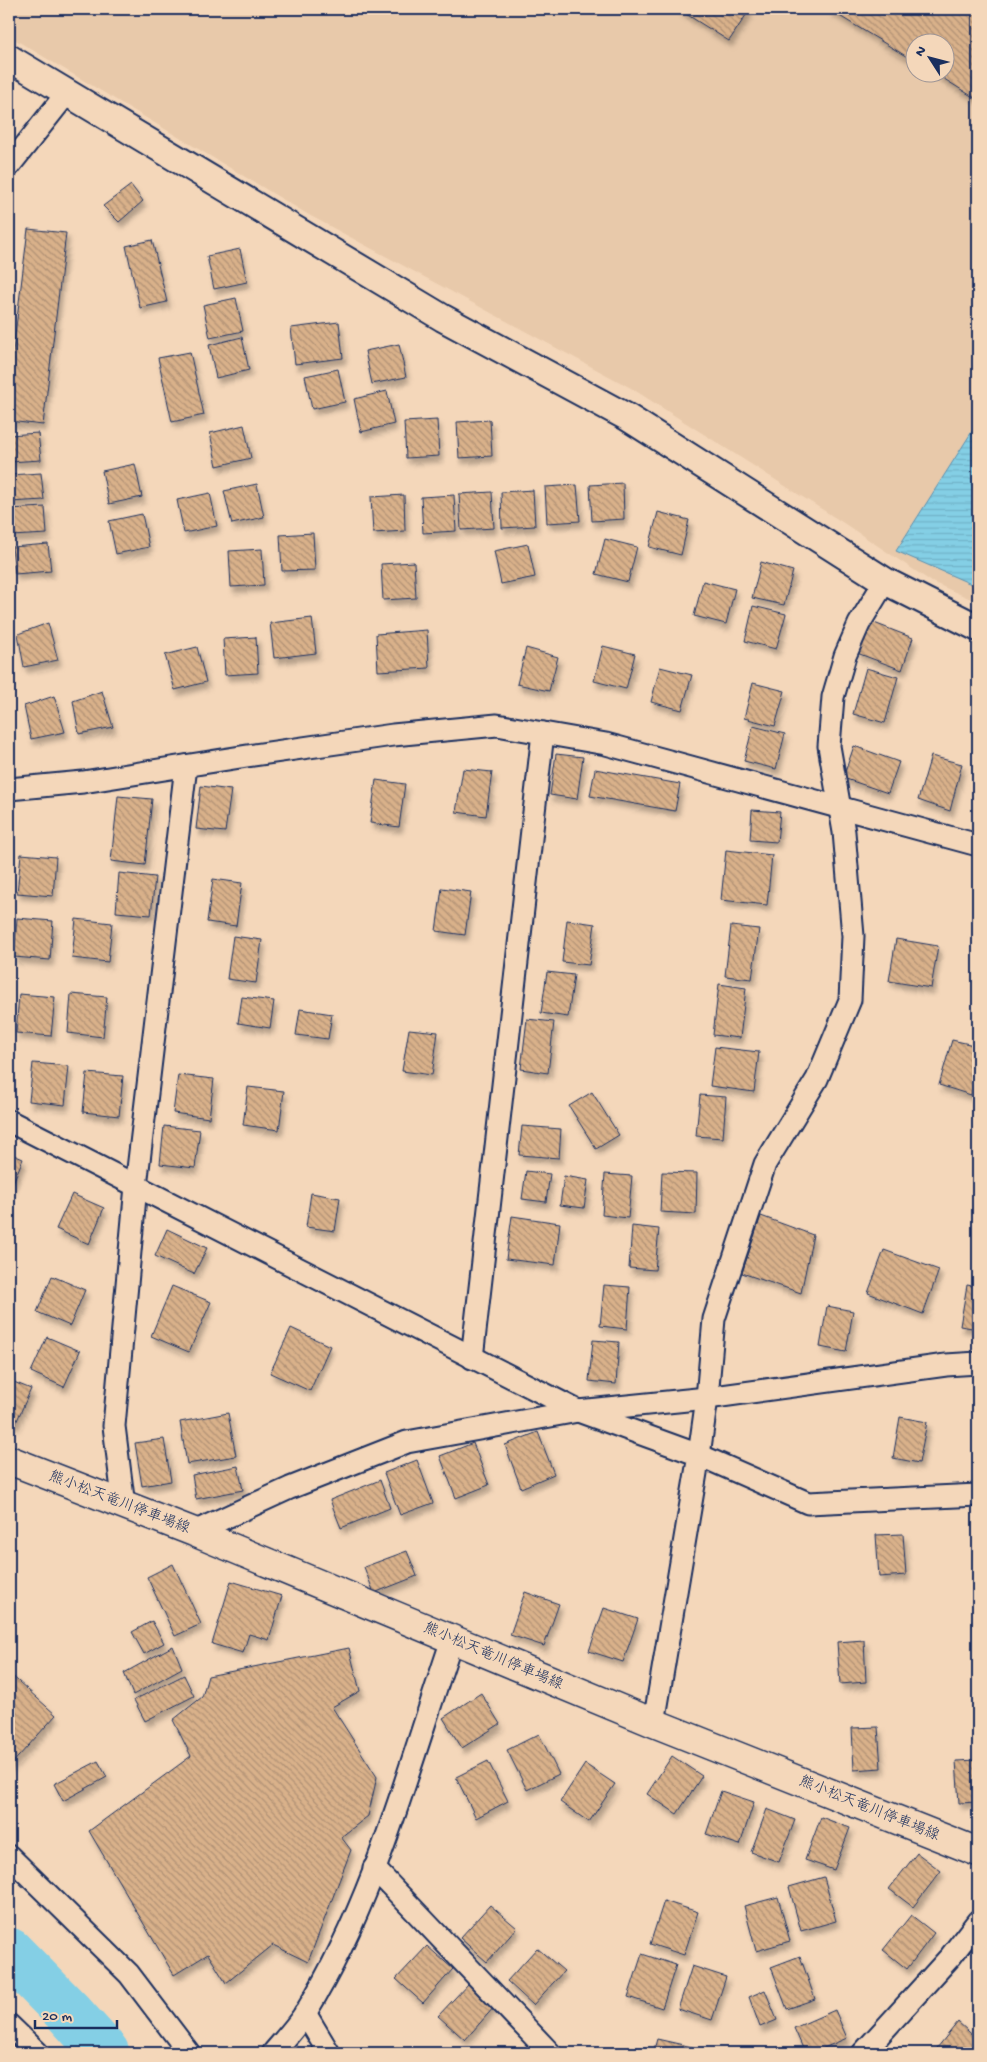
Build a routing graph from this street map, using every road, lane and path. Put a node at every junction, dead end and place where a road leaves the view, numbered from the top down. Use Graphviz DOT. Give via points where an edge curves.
graph roads {
  1 [pos="9,58"];
  2 [pos="67,93"];
  3 [pos="9,166"];
  4 [pos="885,582"];
  5 [pos="978,628"];
  6 [pos="543,734"];
  7 [pos="186,766"];
  8 [pos="9,789"];
  9 [pos="840,807"];
  10 [pos="978,845"];
  11 [pos="9,1121"];
  12 [pos="136,1186"];
  13 [pos="472,1358"];
  14 [pos="978,1363"];
  15 [pos="707,1398"];
  16 [pos="578,1411"];
  17 [pos="699,1455"];
  18 [pos="9,1460"];
  19 [pos="978,1495"];
  20 [pos="124,1506"];
  21 [pos="194,1532"];
  22 [pos="452,1640"];
  23 [pos="654,1724"];
  24 [pos="978,1852"];
  25 [pos="9,1856"];
  26 [pos="374,1868"];
  27 [pos="978,1921"];
  28 [pos="305,2013"];
  29 [pos="9,2025"];
  30 [pos="38,2053"];
  31 [pos="189,2053"];
  32 [pos="273,2053"];
  33 [pos="329,2053"];
  34 [pos="550,2053"];
  35 [pos="863,2053"];
  1 -- 2 [label="street"];
  2 -- 3 [label="street"];
  2 -- 4 [label="street" via="443,318 627,417"];
  4 -- 5 [label="street"];
  4 -- 9 [label="street" via="859,624 833,697 829,746"];
  6 -- 7 [label="street" via="498,726 394,735"];
  6 -- 9 [label="street" via="606,744"];
  6 -- 13 [label="street"];
  7 -- 8 [label="street" via="84,782"];
  7 -- 12 [label="street"];
  9 -- 10 [label="street"];
  9 -- 15 [label="street" via="853,936 850,1000 817,1079 765,1164 714,1318"];
  11 -- 12 [label="street"];
  12 -- 13 [label="street"];
  12 -- 20 [label="street" via="114,1426"];
  13 -- 16 [label="street"];
  14 -- 15 [label="street"];
  15 -- 16 [label="street"];
  15 -- 17 [label="street"];
  16 -- 17 [label="street"];
  16 -- 21 [label="street" via="407,1442 290,1488"];
  17 -- 19 [label="street" via="808,1503"];
  17 -- 23 [label="street"];
  18 -- 20 [label="main road, 熊小松天竜川停車場線"];
  20 -- 21 [label="main road, 熊小松天竜川停車場線"];
  21 -- 22 [label="main road, 熊小松天竜川停車場線"];
  22 -- 23 [label="main road, 熊小松天竜川停車場線"];
  22 -- 26 [label="street" via="397,1811"];
  23 -- 24 [label="main road, 熊小松天竜川停車場線"];
  25 -- 31 [label="street" via="129,1974"];
  26 -- 28 [label="street" via="343,1946"];
  26 -- 34 [label="street"];
  27 -- 35 [label="street" via="951,1956"];
  28 -- 32 [label="street"];
  28 -- 33 [label="street"];
  29 -- 30 [label="street"];
}
